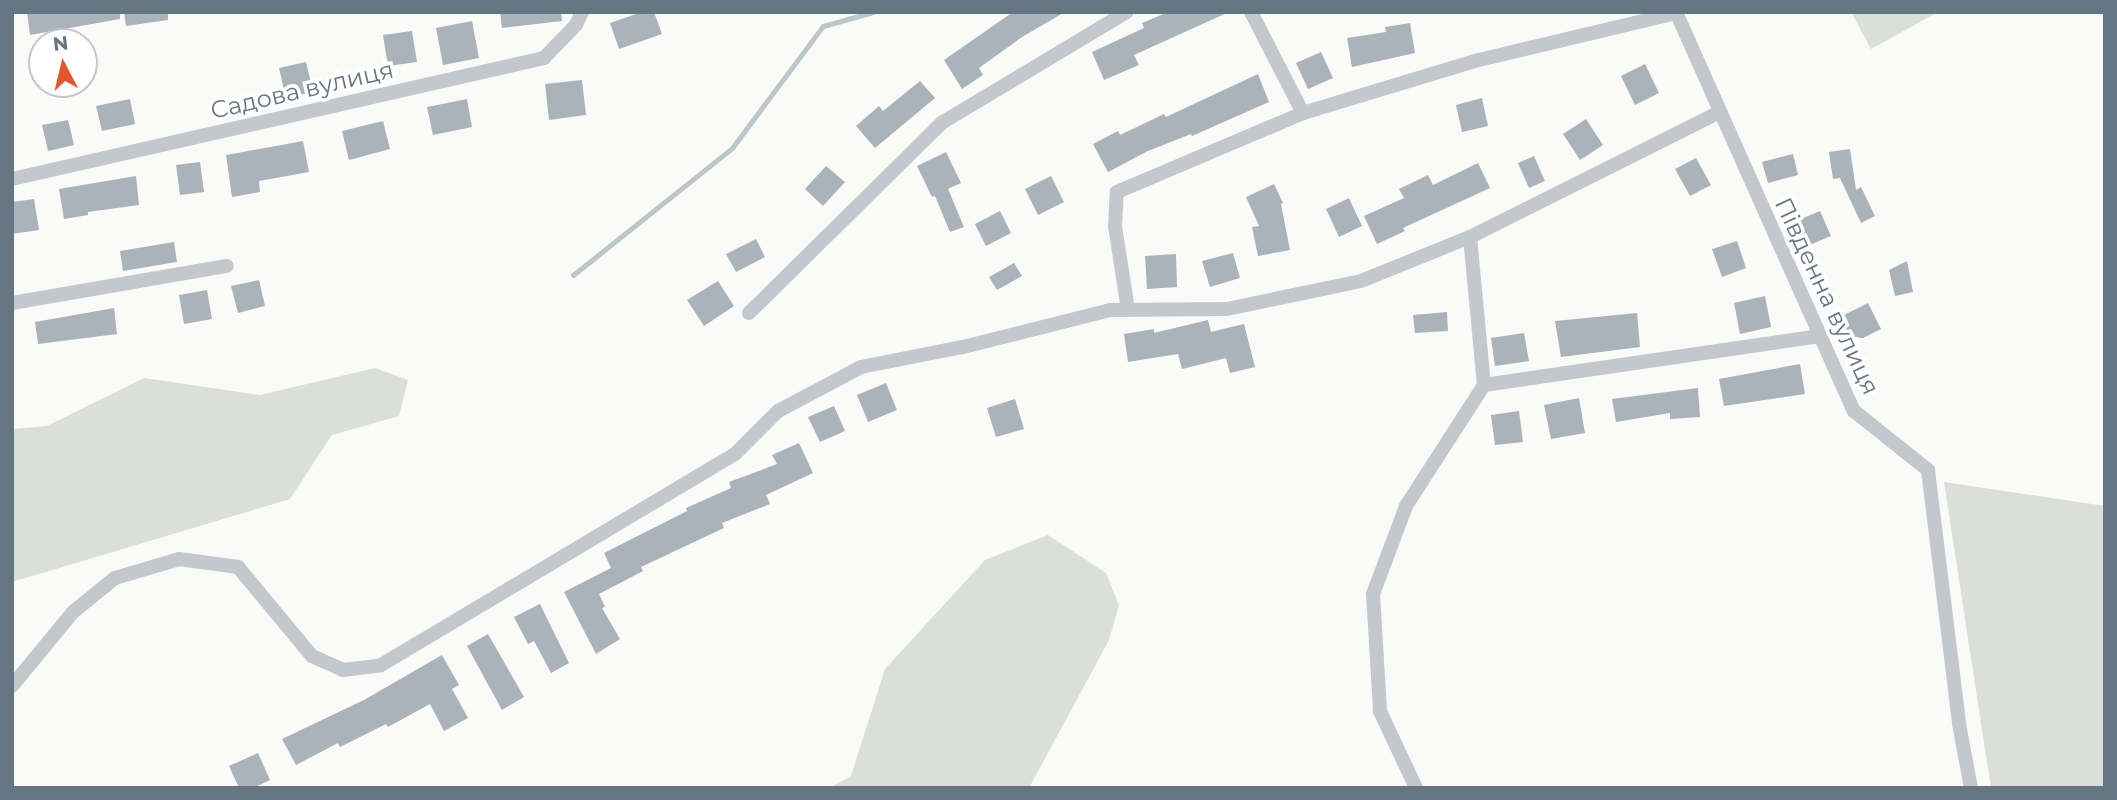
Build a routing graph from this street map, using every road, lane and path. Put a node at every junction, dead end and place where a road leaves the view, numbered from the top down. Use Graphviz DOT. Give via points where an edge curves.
graph roads {
  1 [pos="582,12"];
  2 [pos="1127,12"];
  3 [pos="1251,12"];
  4 [pos="1676,13"];
  5 [pos="1303,113"];
  6 [pos="1718,113"];
  7 [pos="12,179"];
  8 [pos="1470,237"];
  9 [pos="227,265"];
  10 [pos="12,303"];
  11 [pos="1128,310"];
  12 [pos="749,313"];
  13 [pos="1818,336"];
  14 [pos="1485,385"];
  15 [pos="12,686"];
  16 [pos="1416,788"];
  17 [pos="1971,788"];
  1 -- 7 [label="street, Садова вулиця" via="544,58"];
  2 -- 12 [label="street" via="943,122"];
  3 -- 5 [label="street"];
  4 -- 5 [label="street" via="1479,60"];
  4 -- 6 [label="street, Південна вулиця"];
  5 -- 11 [label="street" via="1118,192 1115,226"];
  6 -- 8 [label="street"];
  6 -- 13 [label="street, Південна вулиця"];
  8 -- 11 [label="street" via="1361,281 1227,309"];
  8 -- 14 [label="street"];
  9 -- 10 [label="street"];
  11 -- 15 [label="street" via="1110,310 861,367 778,411 735,454 381,665 343,670 313,656 238,567 179,559 115,578 73,612"];
  13 -- 14 [label="street"];
  13 -- 17 [label="street, Південна вулиця" via="1854,411 1928,470"];
  14 -- 16 [label="street" via="1406,506 1373,594 1380,711"];
}
